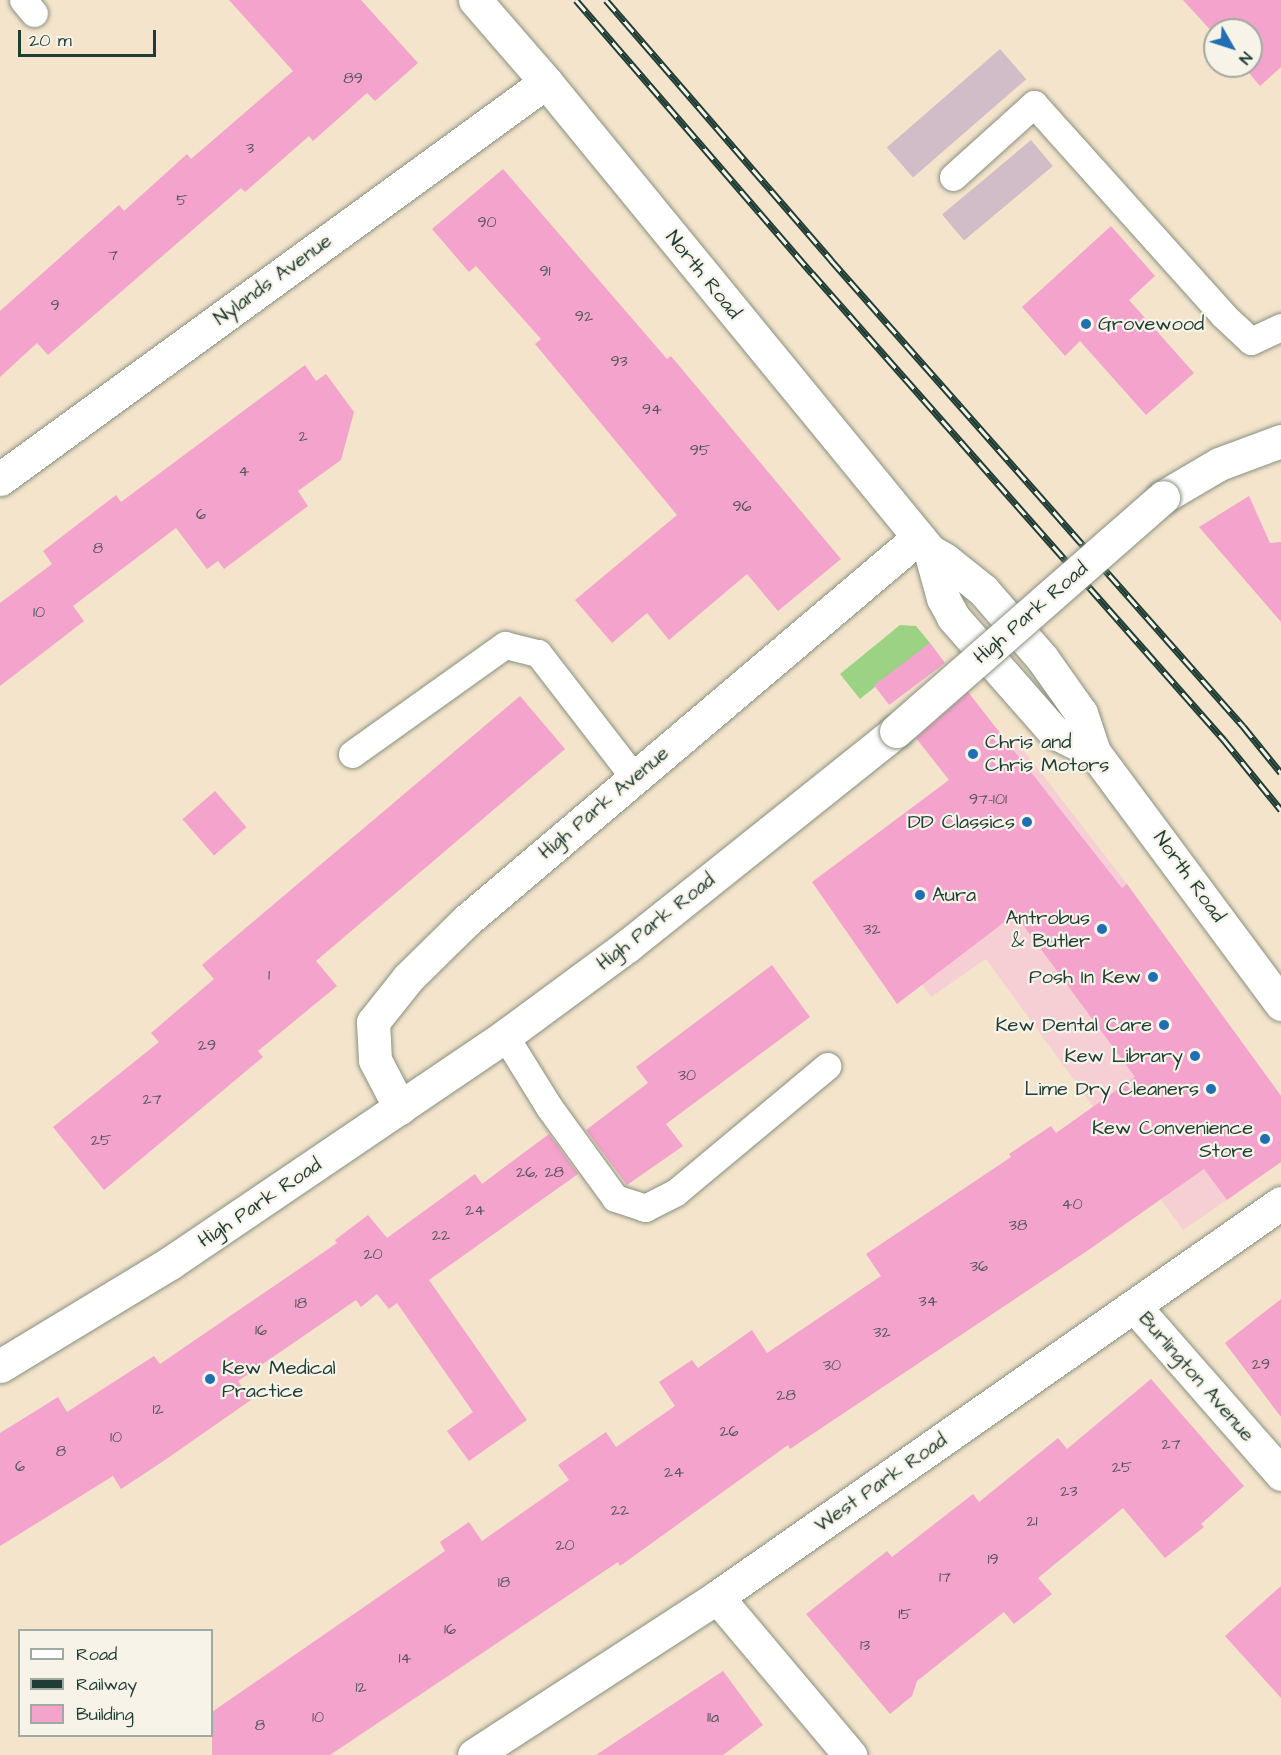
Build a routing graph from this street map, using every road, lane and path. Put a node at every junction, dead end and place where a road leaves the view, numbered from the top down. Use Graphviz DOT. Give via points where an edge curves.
graph roads {
  1 [pos="475,0"];
  2 [pos="546,82"];
  3 [pos="953,177"];
  4 [pos="1281,327"];
  5 [pos="1281,441"];
  6 [pos="0,479"];
  7 [pos="924,544"];
  8 [pos="352,754"];
  9 [pos="634,777"];
  10 [pos="1281,1004"];
  11 [pos="505,1036"];
  12 [pos="827,1066"];
  13 [pos="400,1108"];
  14 [pos="1281,1203"];
  15 [pos="1135,1307"];
  16 [pos="0,1366"];
  17 [pos="1281,1474"];
  18 [pos="717,1597"];
  19 [pos="474,1755"];
  20 [pos="850,1755"];
  1 -- 2 [label="street, North Road"];
  2 -- 6 [label="street, Nylands Avenue"];
  2 -- 7 [label="street, North Road"];
  3 -- 4 [label="lane" via="1034,104 1223,315 1251,341"];
  5 -- 11 [label="street, High Park Road, bridge" via="1219,464 1163,497 896,730 627,946"];
  7 -- 9 [label="street, High Park Avenue"];
  7 -- 10 [label="street, North Road" via="953,617 1054,732 1094,752"];
  8 -- 9 [label="lane" via="505,645 538,653"];
  9 -- 13 [label="street, High Park Avenue" via="467,920 408,978 373,1022 375,1060"];
  11 -- 12 [label="lane" via="549,1107 615,1198 645,1208 676,1192"];
  11 -- 13 [label="street, High Park Road"];
  13 -- 16 [label="street, High Park Road" via="170,1263"];
  14 -- 15 [label="street, West Park Road"];
  15 -- 17 [label="street, Burlington Avenue"];
  15 -- 18 [label="street, West Park Road"];
  18 -- 19 [label="street, West Park Road"];
  18 -- 20 [label="street"];
}
